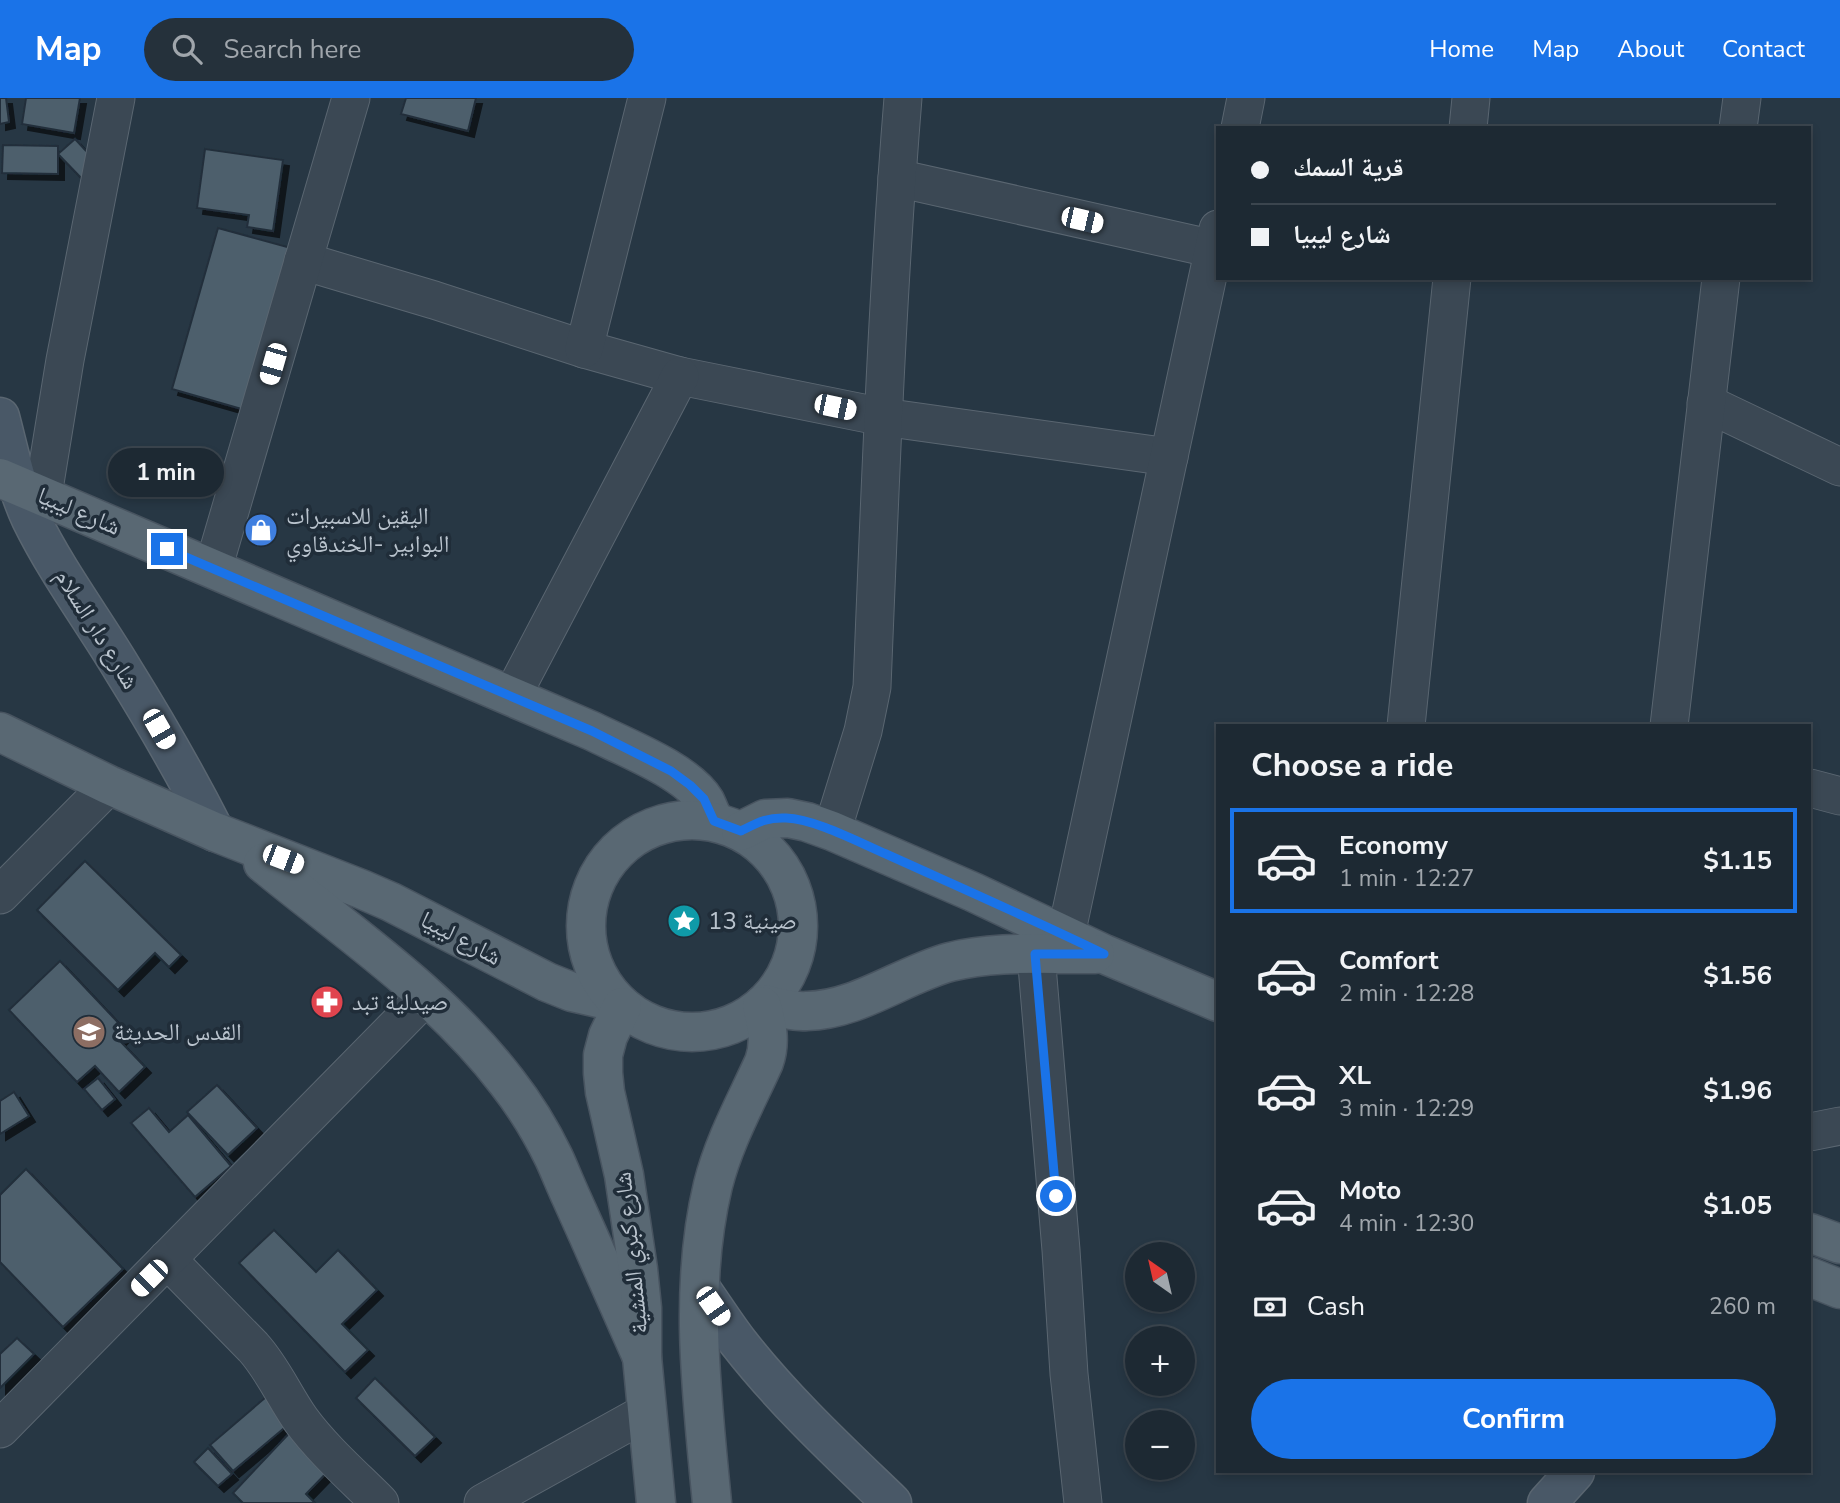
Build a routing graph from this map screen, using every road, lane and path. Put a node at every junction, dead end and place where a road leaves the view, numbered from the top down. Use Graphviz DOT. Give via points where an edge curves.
graph roads {
  1 [pos="116,98"];
  2 [pos="351,98"];
  3 [pos="647,98"];
  4 [pos="903,98"];
  5 [pos="1246,98"];
  6 [pos="1471,98"];
  7 [pos="1742,98"];
  8 [pos="1240,126"];
  9 [pos="1468,126"];
  10 [pos="1738,126"];
  11 [pos="897,178"];
  12 [pos="1216,239"];
  13 [pos="303,261"];
  14 [pos="1452,280"];
  15 [pos="1721,280"];
  16 [pos="584,349"];
  17 [pos="680,376"];
  18 [pos="1706,403"];
  19 [pos="0,417"];
  20 [pos="883,417"];
  21 [pos="1169,457"];
  22 [pos="1840,467"];
  23 [pos="20,486"];
  24 [pos="214,569"];
  25 [pos="512,696"];
  26 [pos="1406,724"];
  27 [pos="1669,724"];
  28 [pos="0,732"];
  29 [pos="109,785"];
  30 [pos="1811,788"];
  31 [pos="1840,796"];
  32 [pos="727,826"];
  33 [pos="832,831"];
  34 [pos="226,837"];
  35 [pos="0,895"];
  36 [pos="1051,945"];
  37 [pos="426,996"];
  38 [pos="1216,1001"];
  39 [pos="619,1005"];
  40 [pos="763,1005"];
  41 [pos="1840,1126"];
  42 [pos="1811,1132"];
  43 [pos="1811,1233"];
  44 [pos="1840,1246"];
  45 [pos="167,1259"];
  46 [pos="1811,1260"];
  47 [pos="1811,1277"];
  48 [pos="701,1289"];
  49 [pos="1840,1289"];
  50 [pos="642,1357"];
  51 [pos="647,1412"];
  52 [pos="0,1429"];
  53 [pos="1574,1473"];
  54 [pos="380,1503"];
  55 [pos="483,1503"];
  56 [pos="656,1503"];
  57 [pos="712,1503"];
  58 [pos="892,1503"];
  59 [pos="1083,1503"];
  60 [pos="1547,1503"];
  1 -- 23 [label="street" via="65,360"];
  2 -- 13 [label="street"];
  3 -- 16 [label="street"];
  4 -- 11 [label="street"];
  5 -- 8 [label="street"];
  6 -- 9 [label="street"];
  7 -- 10 [label="street"];
  11 -- 12 [label="street"];
  11 -- 20 [label="street"];
  12 -- 21 [label="street"];
  13 -- 16 [label="street"];
  13 -- 24 [label="street"];
  14 -- 26 [label="street"];
  15 -- 18 [label="street"];
  16 -- 17 [label="street"];
  17 -- 20 [label="street"];
  17 -- 25 [label="street"];
  18 -- 22 [label="street"];
  18 -- 27 [label="street"];
  19 -- 23 [label="street, شارع دار السلام"];
  20 -- 21 [label="street"];
  20 -- 33 [label="street" via="872,687"];
  21 -- 36 [label="street"];
  23 -- 24 [label="main road, شارع ليبيا"];
  23 -- 34 [label="street, شارع دار السلام" via="50,553"];
  24 -- 25 [label="main road, شارع ليبيا"];
  25 -- 32 [label="main road, شارع ليبيا" via="671,771"];
  28 -- 29 [label="main road, شارع ليبيا"];
  29 -- 34 [label="main road, شارع ليبيا"];
  29 -- 35 [label="street"];
  30 -- 31 [label="street"];
  32 -- 33 [label="main road" via="788,818"];
  32 -- 39 [label="main road" via="684,820 654,826 627,841 606,863 592,889 585,919 587,950 598,978"];
  32 -- 40 [label="main road" via="768,850 788,878 798,910 797,944 786,976"];
  33 -- 36 [label="main road" via="973,892"];
  34 -- 37 [label="main road"];
  34 -- 39 [label="main road, شارع ليبيا" via="391,902 547,982"];
  36 -- 38 [label="main road" via="1104,954"];
  36 -- 40 [label="main road" via="948,963 830,1008 800,1011"];
  36 -- 59 [label="street" via="1061,1250"];
  37 -- 45 [label="street"];
  37 -- 50 [label="main road" via="487,1056 535,1123"];
  39 -- 40 [label="main road" via="646,1023 674,1031 704,1032 731,1025"];
  39 -- 50 [label="main road, شارع كبري المنشية" via="603,1055 603,1073 631,1220 642,1308"];
  40 -- 48 [label="main road" via="769,1049 714,1183"];
  41 -- 42 [label="street"];
  43 -- 44 [label="main road"];
  44 -- 46 [label="street"];
  45 -- 52 [label="street"];
  45 -- 54 [label="street" via="253,1346 310,1432"];
  47 -- 49 [label="main road"];
  48 -- 57 [label="main road" via="702,1388"];
  48 -- 58 [label="street" via="771,1380"];
  50 -- 51 [label="main road, شارع كبري المنشية"];
  51 -- 55 [label="street"];
  51 -- 56 [label="main road, شارع كبري المنشية"];
  53 -- 60 [label="street"];
}
